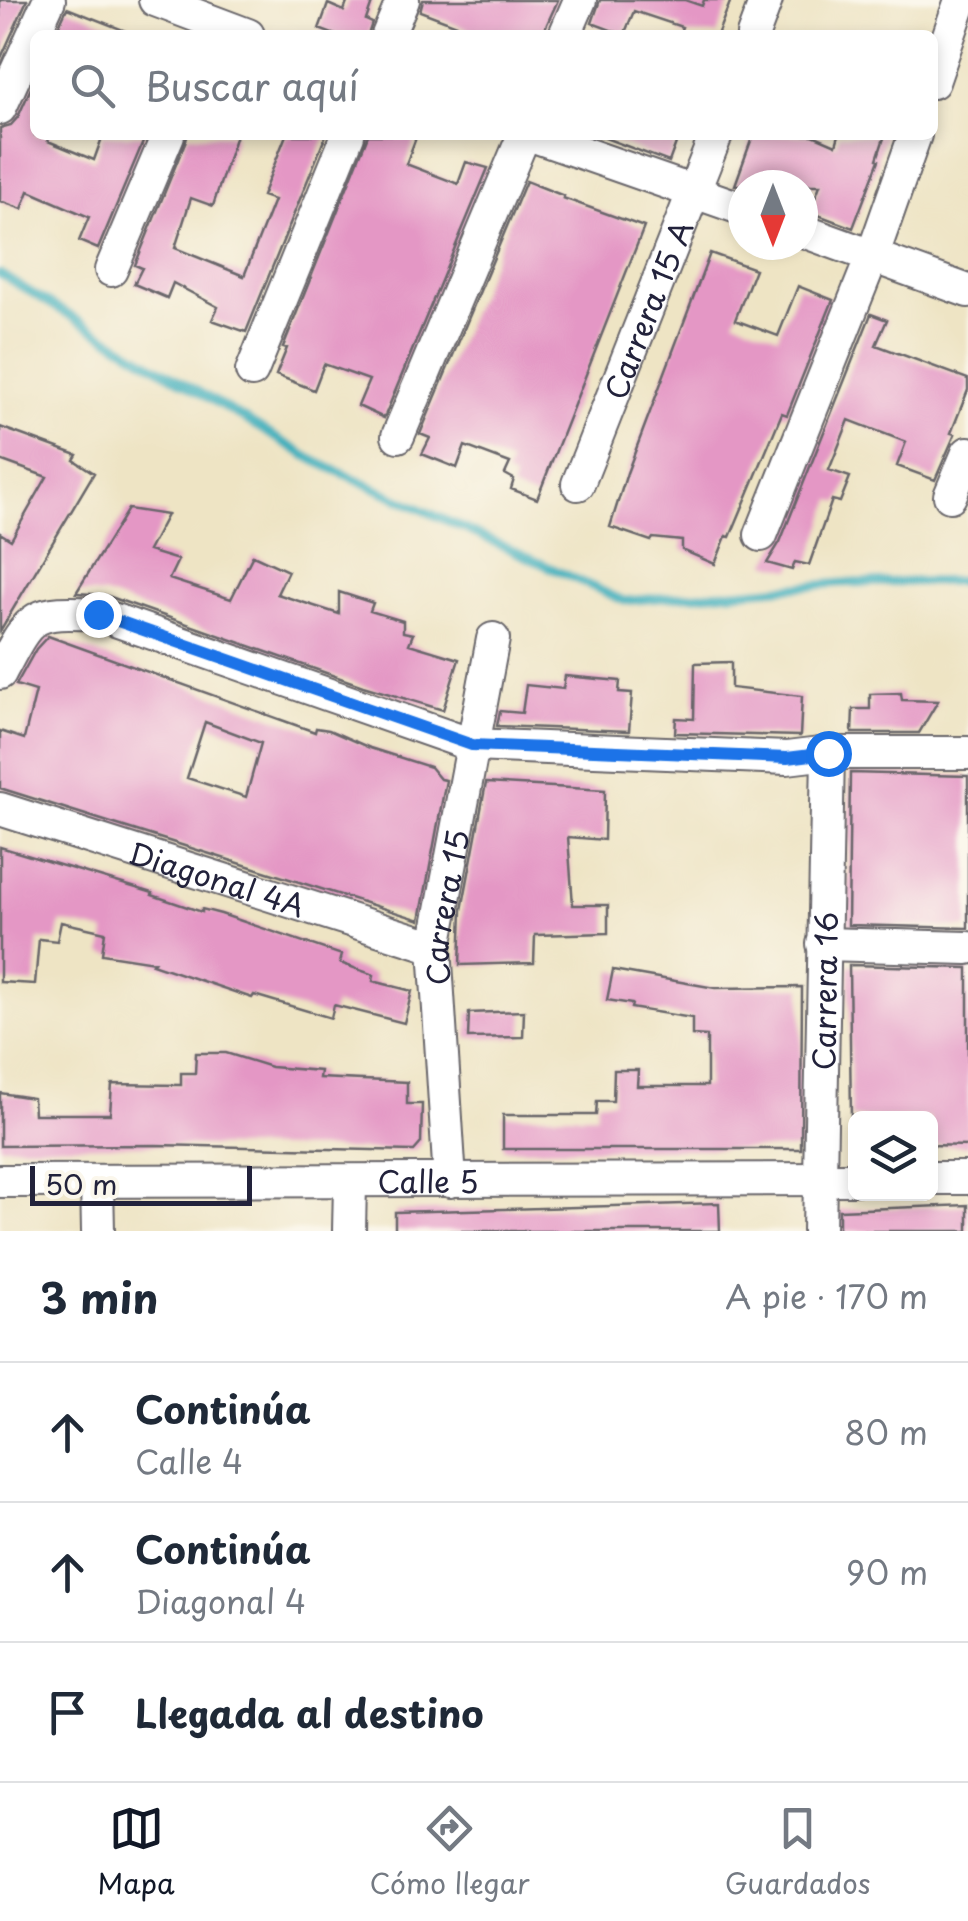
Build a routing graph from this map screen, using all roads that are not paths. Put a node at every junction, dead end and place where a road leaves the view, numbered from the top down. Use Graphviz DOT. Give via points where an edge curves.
graph roads {
  1 [pos="49,0"];
  2 [pos="155,0"];
  3 [pos="403,0"];
  4 [pos="580,0"];
  5 [pos="766,0"];
  6 [pos="961,0"];
  7 [pos="216,19"];
  8 [pos="35,30"];
  9 [pos="390,30"];
  10 [pos="568,30"];
  11 [pos="755,30"];
  12 [pos="30,42"];
  13 [pos="938,67"];
  14 [pos="0,108"];
  15 [pos="166,140"];
  16 [pos="346,140"];
  17 [pos="526,140"];
  18 [pos="543,140"];
  19 [pos="714,140"];
  20 [pos="912,140"];
  21 [pos="695,192"];
  22 [pos="728,204"];
  23 [pos="818,237"];
  24 [pos="872,257"];
  25 [pos="111,270"];
  26 [pos="968,292"];
  27 [pos="252,371"];
  28 [pos="398,436"];
  29 [pos="968,452"];
  30 [pos="578,484"];
  31 [pos="950,496"];
  32 [pos="761,535"];
  33 [pos="493,639"];
  34 [pos="0,672"];
  35 [pos="472,745"];
  36 [pos="828,753"];
  37 [pos="968,753"];
  38 [pos="0,809"];
  39 [pos="823,944"];
  40 [pos="436,947"];
  41 [pos="968,948"];
  42 [pos="938,1178"];
  43 [pos="968,1178"];
  44 [pos="820,1179"];
  45 [pos="848,1179"];
  46 [pos="0,1181"];
  47 [pos="450,1181"];
  48 [pos="97,1182"];
  49 [pos="350,1183"];
  50 [pos="98,1231"];
  51 [pos="350,1231"];
  52 [pos="820,1231"];
  1 -- 8 [label="street"];
  2 -- 7 [label="street"];
  3 -- 9 [label="street"];
  4 -- 10 [label="street"];
  5 -- 11 [label="street"];
  6 -- 13 [label="street"];
  12 -- 14 [label="street"];
  15 -- 25 [label="street"];
  16 -- 27 [label="street"];
  17 -- 28 [label="street"];
  18 -- 21 [label="street"];
  19 -- 21 [label="street, Carrera 15 A"];
  20 -- 24 [label="street"];
  21 -- 22 [label="street"];
  21 -- 30 [label="street, Carrera 15 A"];
  23 -- 24 [label="street"];
  24 -- 26 [label="street"];
  24 -- 32 [label="street"];
  29 -- 31 [label="street"];
  33 -- 35 [label="street, Carrera 15"];
  34 -- 35 [label="street" via="24,628 51,611 98,614"];
  35 -- 36 [label="street" via="787,758"];
  35 -- 40 [label="street, Carrera 15"];
  36 -- 37 [label="street"];
  36 -- 39 [label="street, Carrera 16"];
  38 -- 40 [label="street, Diagonal 4A"];
  39 -- 41 [label="street"];
  39 -- 44 [label="street, Carrera 16"];
  40 -- 47 [label="street, Carrera 15"];
  42 -- 43 [label="street"];
  44 -- 45 [label="street, Calle 5"];
  44 -- 47 [label="street, Calle 5"];
  44 -- 52 [label="street, Carrera 16"];
  46 -- 48 [label="street, Calle 5"];
  47 -- 49 [label="street, Calle 5"];
  48 -- 49 [label="street, Calle 5"];
  48 -- 50 [label="street"];
  49 -- 51 [label="street"];
}
